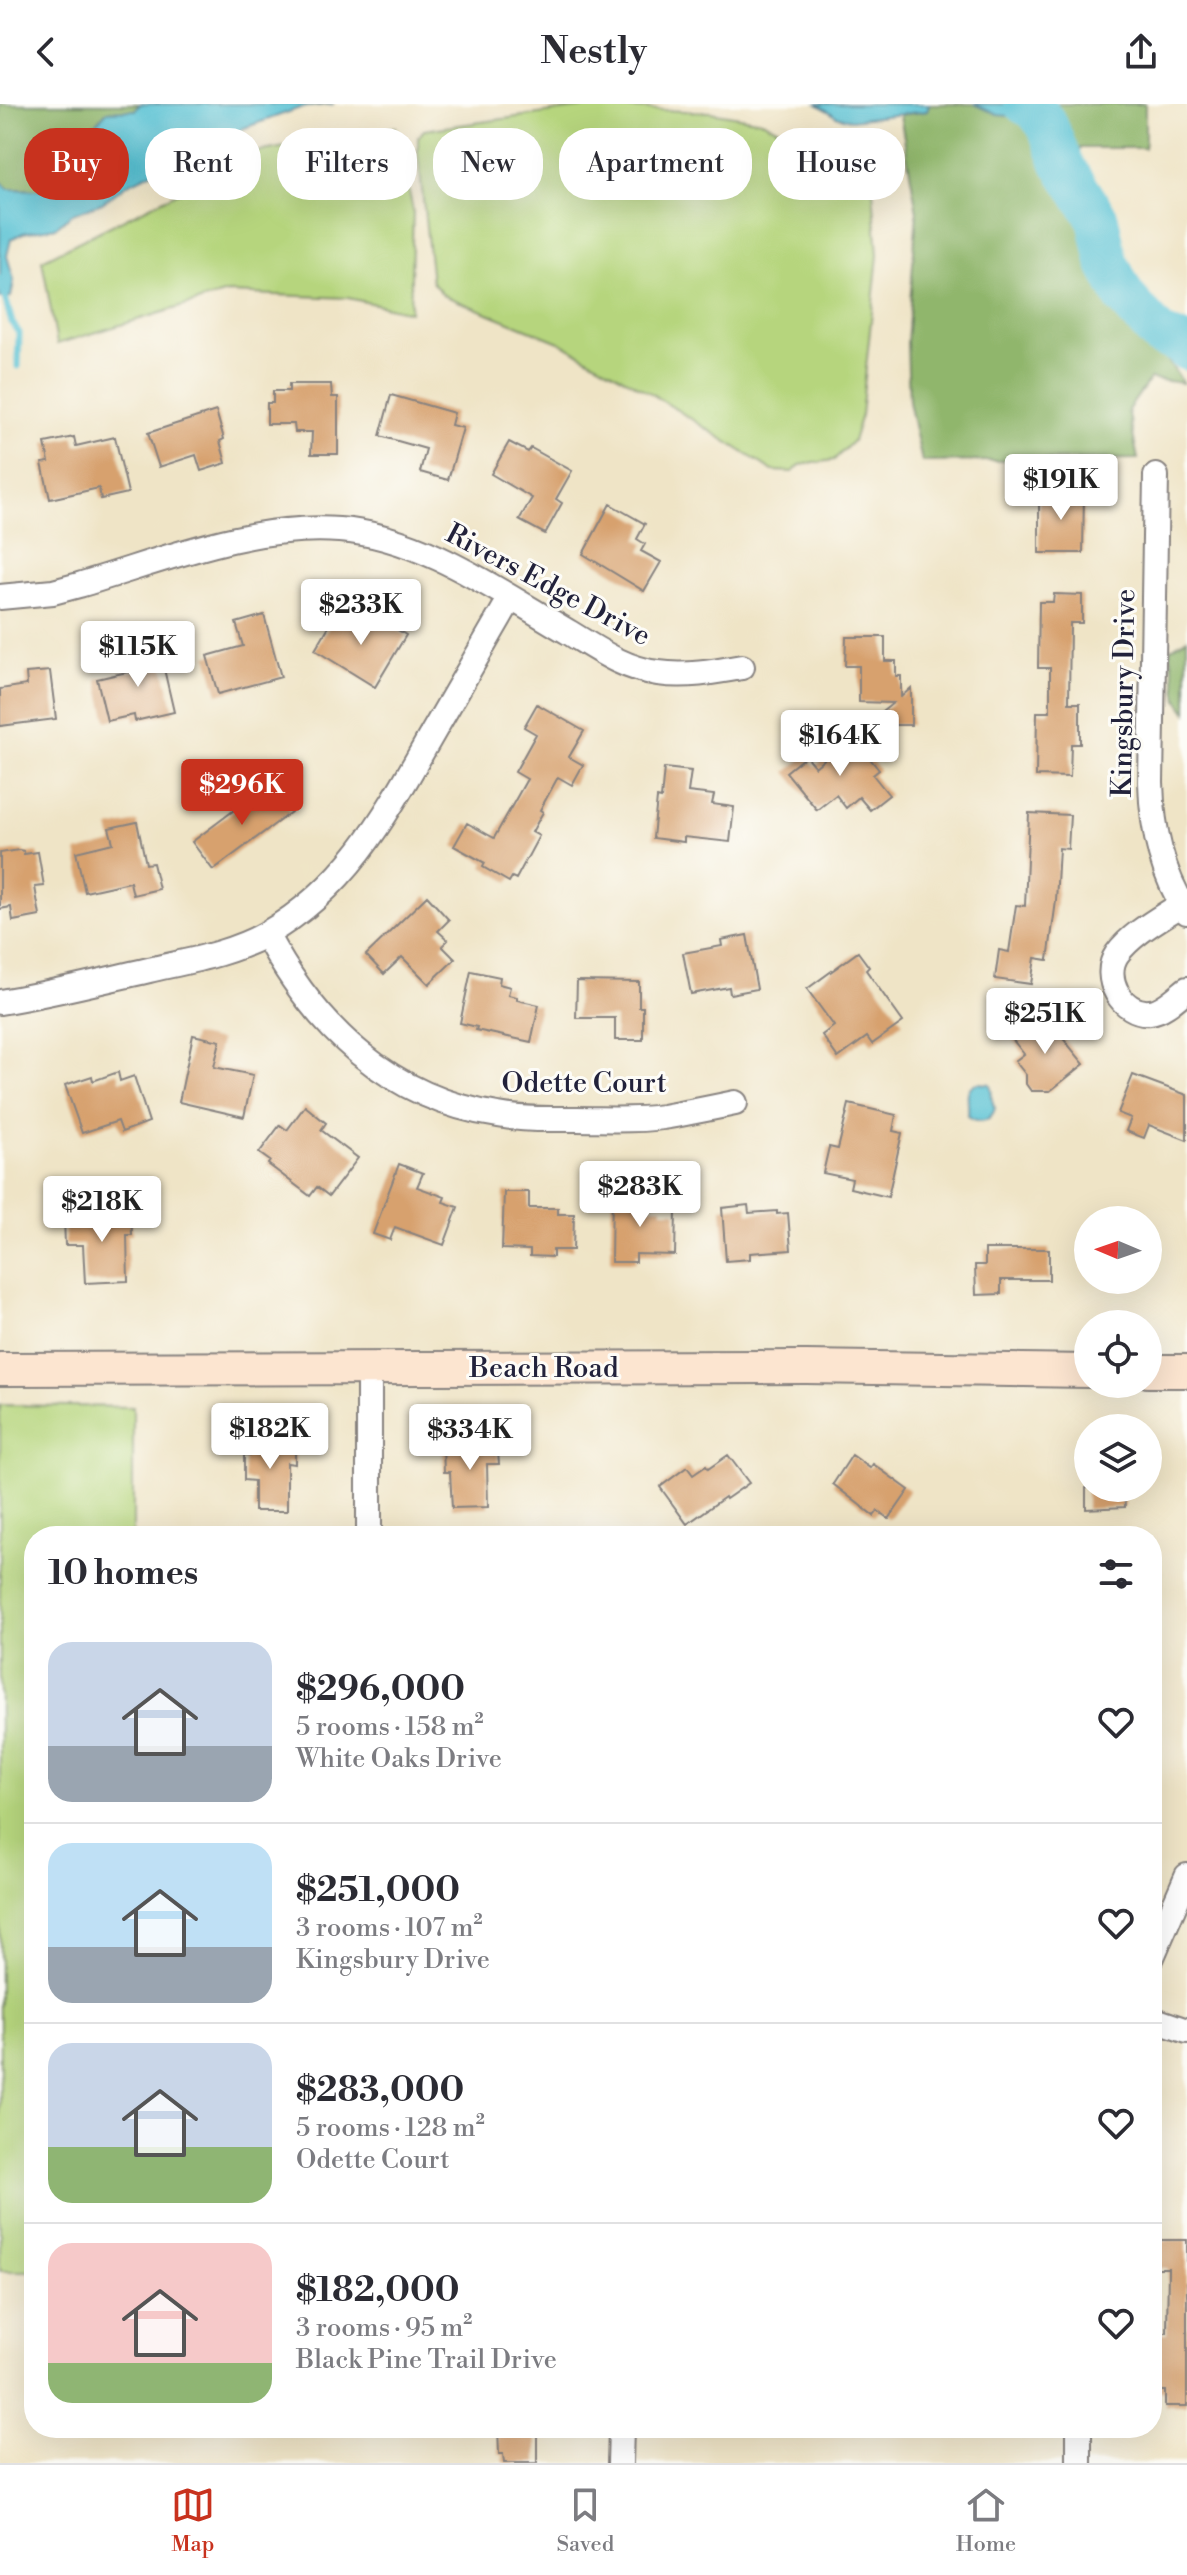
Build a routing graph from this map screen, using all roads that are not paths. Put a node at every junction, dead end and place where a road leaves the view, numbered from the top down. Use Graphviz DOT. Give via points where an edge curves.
graph roads {
  1 [pos="1156,476"];
  2 [pos="0,597"];
  3 [pos="510,599"];
  4 [pos="742,667"];
  5 [pos="1184,908"];
  6 [pos="266,934"];
  7 [pos="1187,989"];
  8 [pos="0,1002"];
  9 [pos="735,1103"];
  10 [pos="369,1368"];
  11 [pos="0,1369"];
  12 [pos="1074,1371"];
  13 [pos="1162,1371"];
  14 [pos="1187,1371"];
  15 [pos="369,1526"];
  16 [pos="1187,1876"];
  17 [pos="1162,1934"];
  18 [pos="1162,2022"];
  19 [pos="1187,2031"];
  20 [pos="621,2438"];
  21 [pos="1079,2438"];
  22 [pos="620,2463"];
  23 [pos="1079,2463"];
  1 -- 5 [label="street, Kingsbury Drive" via="1153,821"];
  2 -- 3 [label="street, Rivers Edge Drive" via="53,592 246,535 324,530 372,535 423,552"];
  3 -- 4 [label="street, Rivers Edge Drive" via="638,669 676,675"];
  3 -- 6 [label="street" via="363,849 321,894"];
  5 -- 7 [label="street, Kingsbury Drive" via="1151,925 1118,953 1112,977 1116,992 1138,1012 1154,1013"];
  6 -- 8 [label="street" via="193,960"];
  6 -- 9 [label="street, Odette Court" via="299,989 344,1042 394,1077 441,1100 495,1115 554,1119 662,1117"];
  10 -- 11 [label="street, Beach Road"];
  10 -- 12 [label="street, Beach Road"];
  10 -- 15 [label="street"];
  13 -- 14 [label="street"];
  16 -- 17 [label="street"];
  18 -- 19 [label="street"];
  20 -- 22 [label="street"];
  21 -- 23 [label="street"];
}
